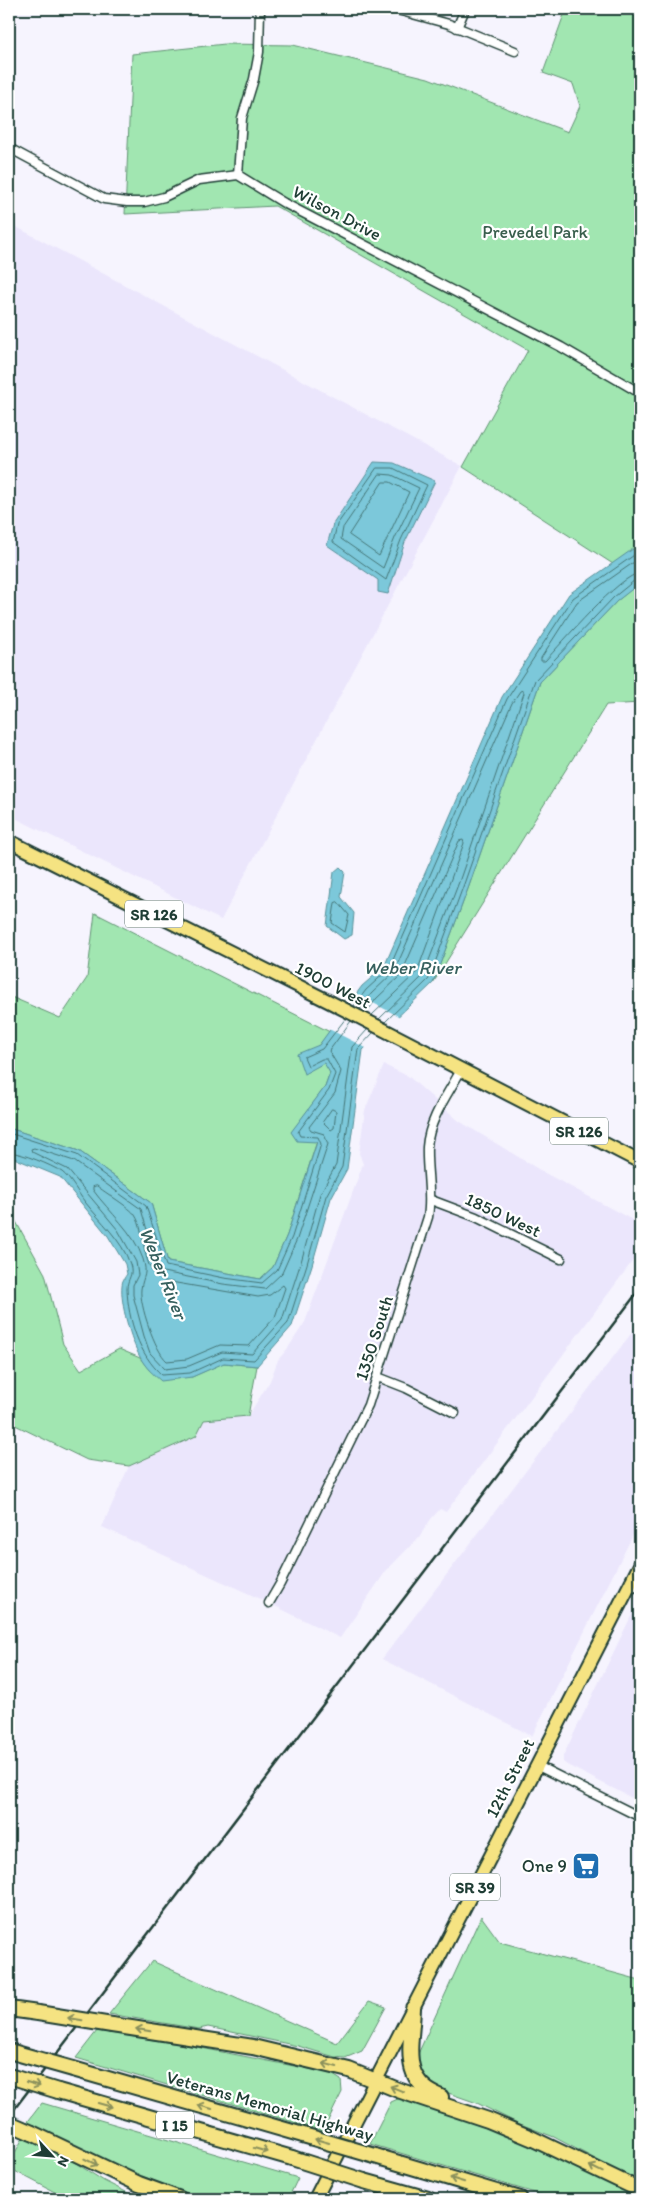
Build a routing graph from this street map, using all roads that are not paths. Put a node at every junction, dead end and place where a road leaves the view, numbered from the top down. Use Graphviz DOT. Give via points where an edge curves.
graph roads {
  1 [pos="260,9"];
  2 [pos="394,9"];
  3 [pos="465,9"];
  4 [pos="457,28"];
  5 [pos="515,51"];
  6 [pos="9,148"];
  7 [pos="238,175"];
  8 [pos="640,393"];
  9 [pos="9,841"];
  10 [pos="461,1070"];
  11 [pos="640,1162"];
  12 [pos="431,1200"];
  13 [pos="561,1259"];
  14 [pos="378,1377"];
  15 [pos="454,1413"];
  16 [pos="640,1565"];
  17 [pos="635,1587"];
  18 [pos="269,1603"];
  19 [pos="536,1765"];
  20 [pos="640,1817"];
  21 [pos="413,2008"];
  22 [pos="9,2009"];
  23 [pos="9,2050"];
  24 [pos="9,2076"];
  25 [pos="376,2080"];
  26 [pos="488,2120"];
  27 [pos="9,2123"];
  28 [pos="640,2190"];
  29 [pos="180,2199"];
  30 [pos="315,2199"];
  31 [pos="428,2199"];
  32 [pos="520,2199"];
  1 -- 7 [label="street" via="259,52 242,118"];
  2 -- 4 [label="street"];
  3 -- 4 [label="street"];
  4 -- 5 [label="street"];
  6 -- 7 [label="street" via="104,199 127,202 164,197 200,180"];
  7 -- 8 [label="street, Wilson Drive" via="284,203 561,347"];
  9 -- 10 [label="main road, 1900 West / SR 126"];
  10 -- 11 [label="main road, 1900 West / SR 126"];
  10 -- 12 [label="street, 1350 South" via="431,1127 428,1148"];
  12 -- 13 [label="street, 1850 West" via="476,1217"];
  12 -- 14 [label="street, 1350 South"];
  14 -- 15 [label="street"];
  14 -- 18 [label="street, 1350 South" via="368,1406"];
  16 -- 17 [label="main road, 12th Street / SR 39"];
  17 -- 19 [label="main road, 12th Street / SR 39"];
  19 -- 20 [label="street"];
  19 -- 21 [label="main road, 12th Street / SR 39"];
  21 -- 25 [label="main road, SR 39"];
  21 -- 26 [label="highway" via="411,2062 418,2083 426,2090 465,2105"];
  25 -- 22 [label="highway, one-way, bridge" via="302,2057 253,2047"];
  32 -- 23 [label="highway, Veterans Memorial Highway / I 15, one-way, bridge"];
  24 -- 31 [label="highway, I 15, one-way, bridge"];
  26 -- 25 [label="highway, one-way"];
  25 -- 30 [label="main road, SR 39"];
  28 -- 26 [label="highway, one-way"];
  27 -- 29 [label="highway, one-way, bridge" via="139,2184"];
}
